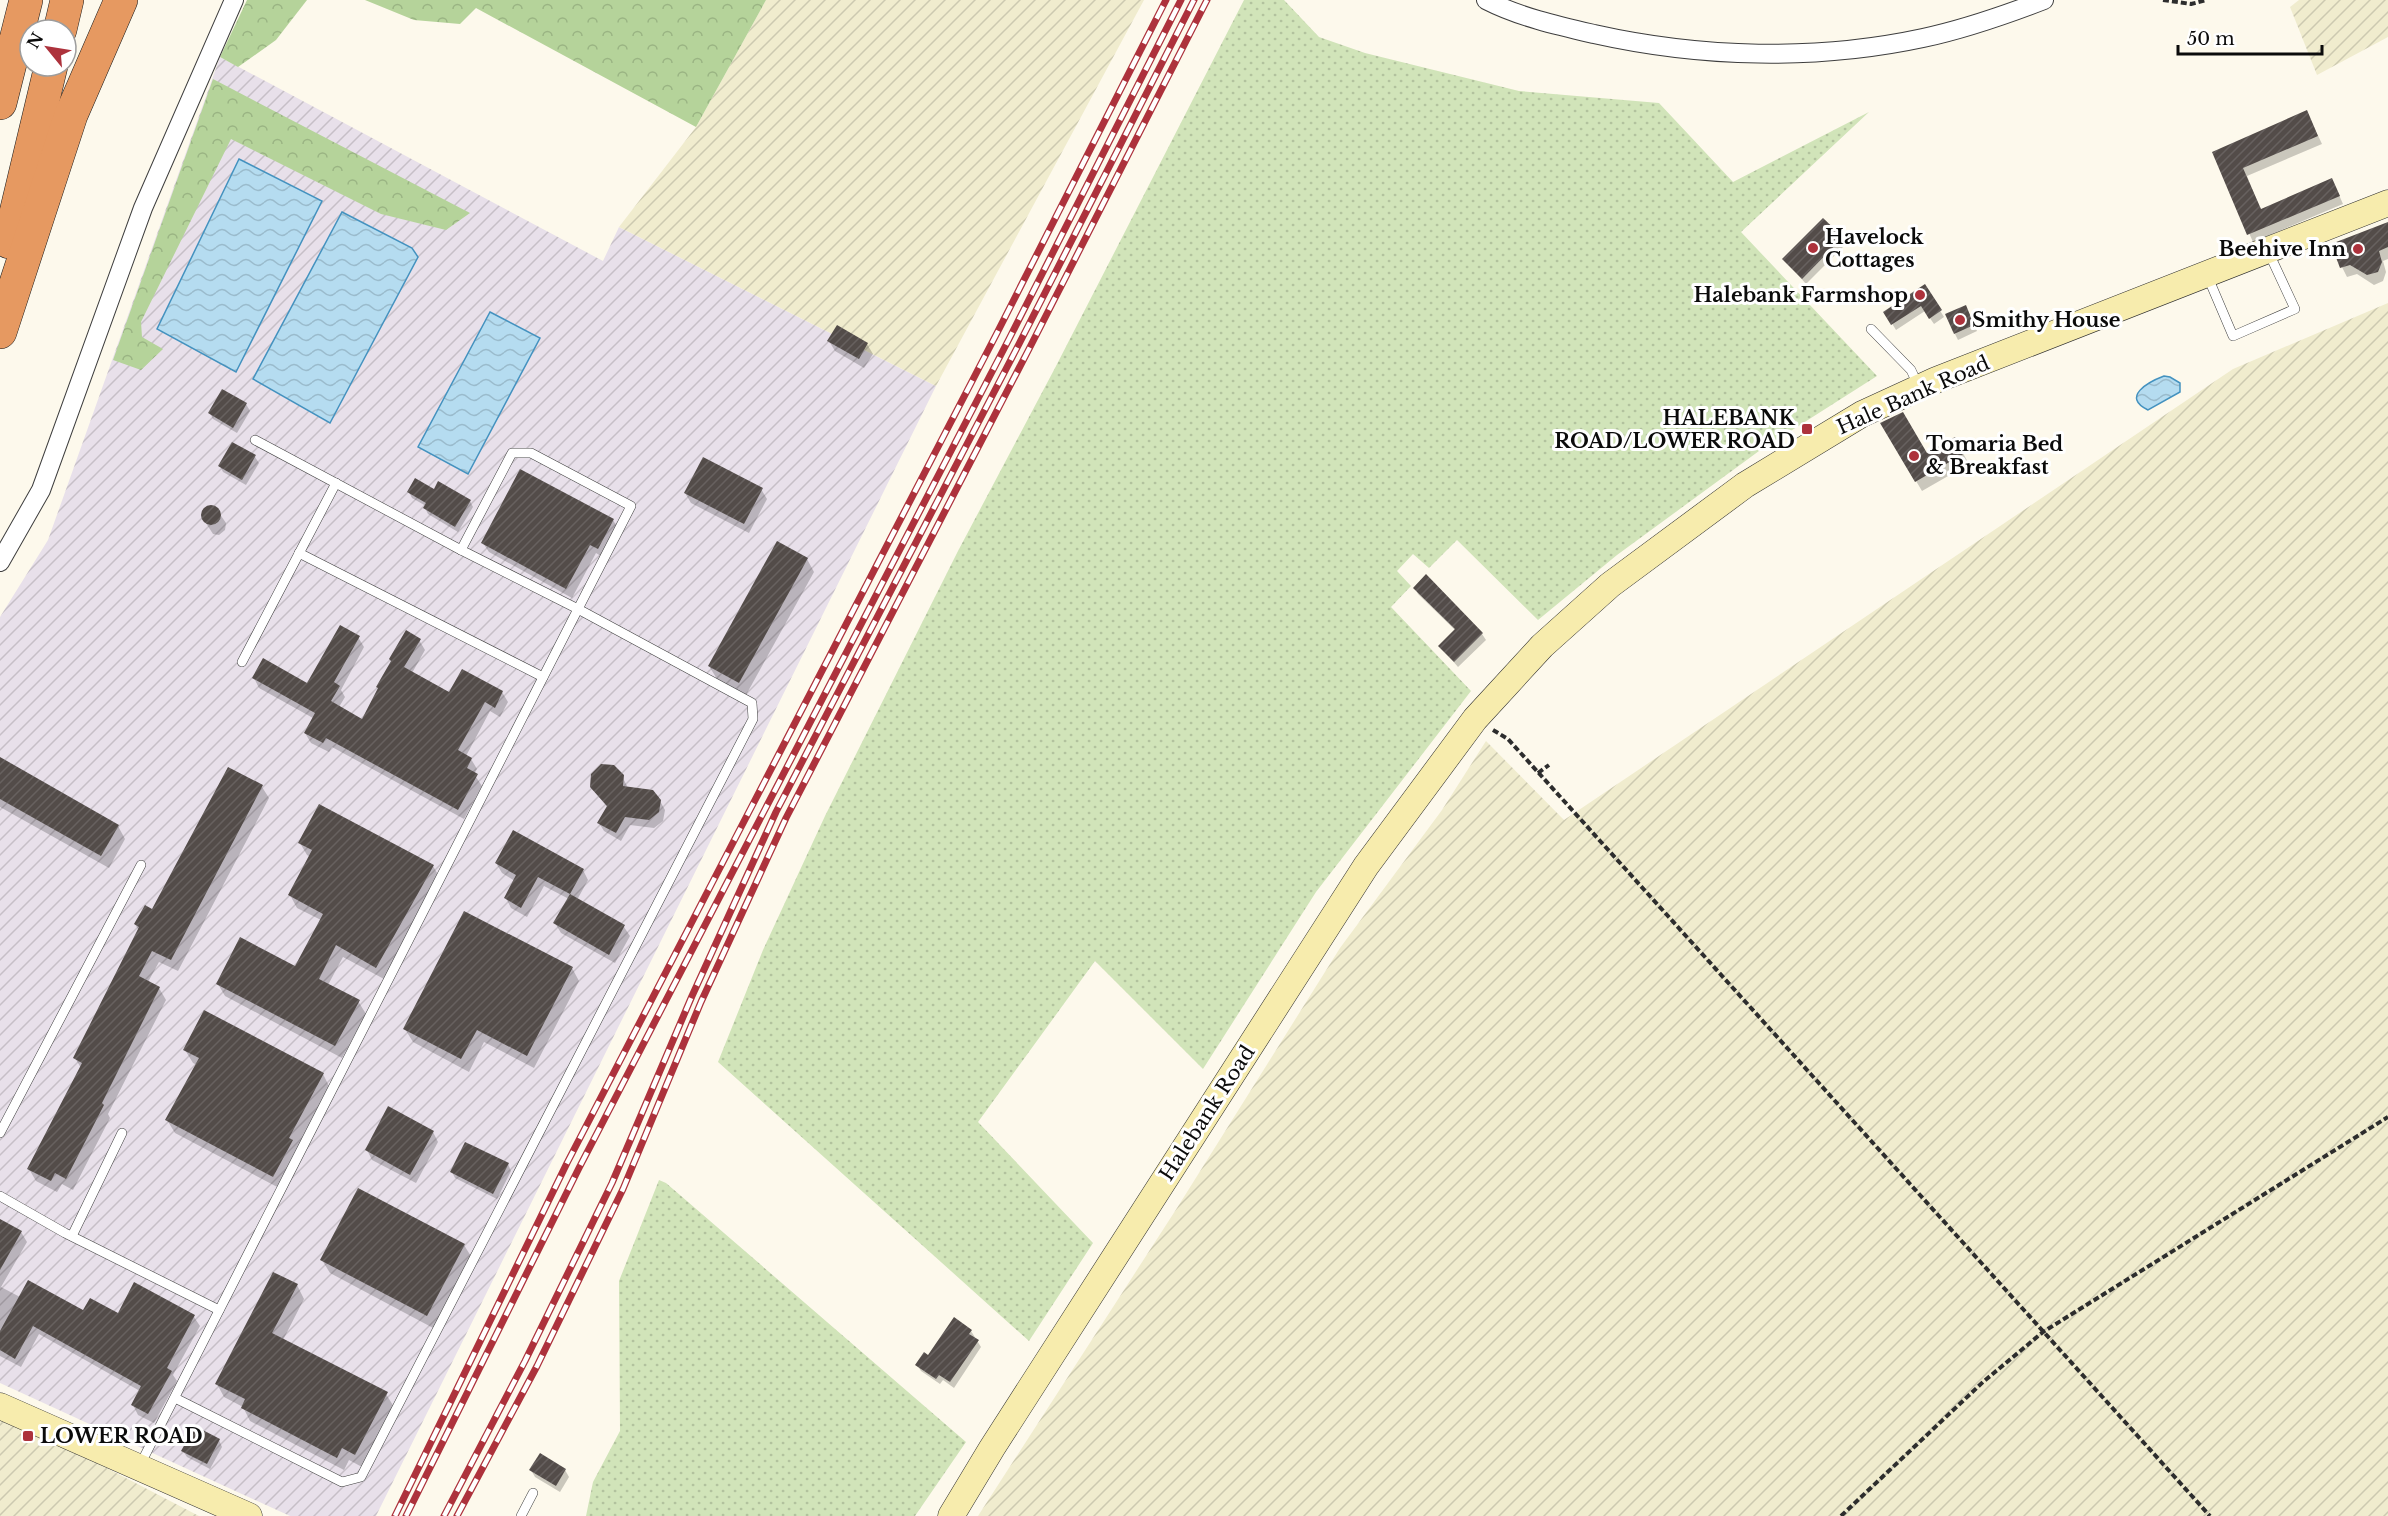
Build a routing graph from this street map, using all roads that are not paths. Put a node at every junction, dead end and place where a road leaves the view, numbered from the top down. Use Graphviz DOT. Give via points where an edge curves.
graph roads {
  1 [pos="26,0"];
  2 [pos="67,0"];
  3 [pos="121,0"];
  4 [pos="234,0"];
  5 [pos="1486,0"];
  6 [pos="2044,0"];
  7 [pos="63,18"];
  8 [pos="48,78"];
  9 [pos="0,103"];
  10 [pos="2388,203"];
  11 [pos="2268,250"];
  12 [pos="2207,275"];
  13 [pos="0,278"];
  14 [pos="1871,329"];
  15 [pos="0,332"];
  16 [pos="1919,388"];
  17 [pos="255,440"];
  18 [pos="336,483"];
  19 [pos="461,550"];
  20 [pos="299,553"];
  21 [pos="0,562"];
  22 [pos="578,609"];
  23 [pos="242,662"];
  24 [pos="543,677"];
  25 [pos="1475,718"];
  26 [pos="141,866"];
  27 [pos="0,1133"];
  28 [pos="122,1134"];
  29 [pos="0,1196"];
  30 [pos="72,1236"];
  31 [pos="219,1310"];
  32 [pos="175,1398"];
  33 [pos="0,1406"];
  34 [pos="139,1467"];
  35 [pos="533,1493"];
  36 [pos="249,1516"];
  37 [pos="521,1516"];
  38 [pos="951,1516"];
  1 -- 9 [label="highway"];
  2 -- 7 [label="highway"];
  3 -- 15 [label="highway" via="72,115"];
  4 -- 21 [label="street" via="143,208 41,490"];
  5 -- 6 [label="street" via="1562,27 1626,41 1693,50 1771,53 1819,53 1923,38"];
  8 -- 13 [label="highway"];
  10 -- 11 [label="street, Hale Bank Road"];
  11 -- 12 [label="street, Hale Bank Road"];
  11 -- 12 [label="lane" via="2295,309 2233,336"];
  12 -- 16 [label="street, Hale Bank Road"];
  14 -- 16 [label="lane" via="1911,370"];
  16 -- 25 [label="street, Hale Bank Road" via="1862,414 1744,485 1610,585 1542,646"];
  17 -- 18 [label="lane"];
  18 -- 19 [label="lane"];
  18 -- 20 [label="lane"];
  19 -- 22 [label="lane"];
  19 -- 22 [label="lane" via="512,453 531,453 631,506"];
  20 -- 23 [label="lane"];
  20 -- 24 [label="lane"];
  22 -- 24 [label="lane"];
  22 -- 32 [label="lane" via="752,703 753,719 361,1477 342,1482"];
  24 -- 31 [label="lane"];
  25 -- 38 [label="street, Halebank Road" via="1366,866"];
  26 -- 27 [label="lane"];
  28 -- 30 [label="lane"];
  29 -- 30 [label="lane"];
  30 -- 31 [label="lane"];
  31 -- 32 [label="lane"];
  32 -- 34 [label="lane"];
  33 -- 34 [label="street"];
  34 -- 36 [label="street"];
  35 -- 37 [label="lane"];
}
